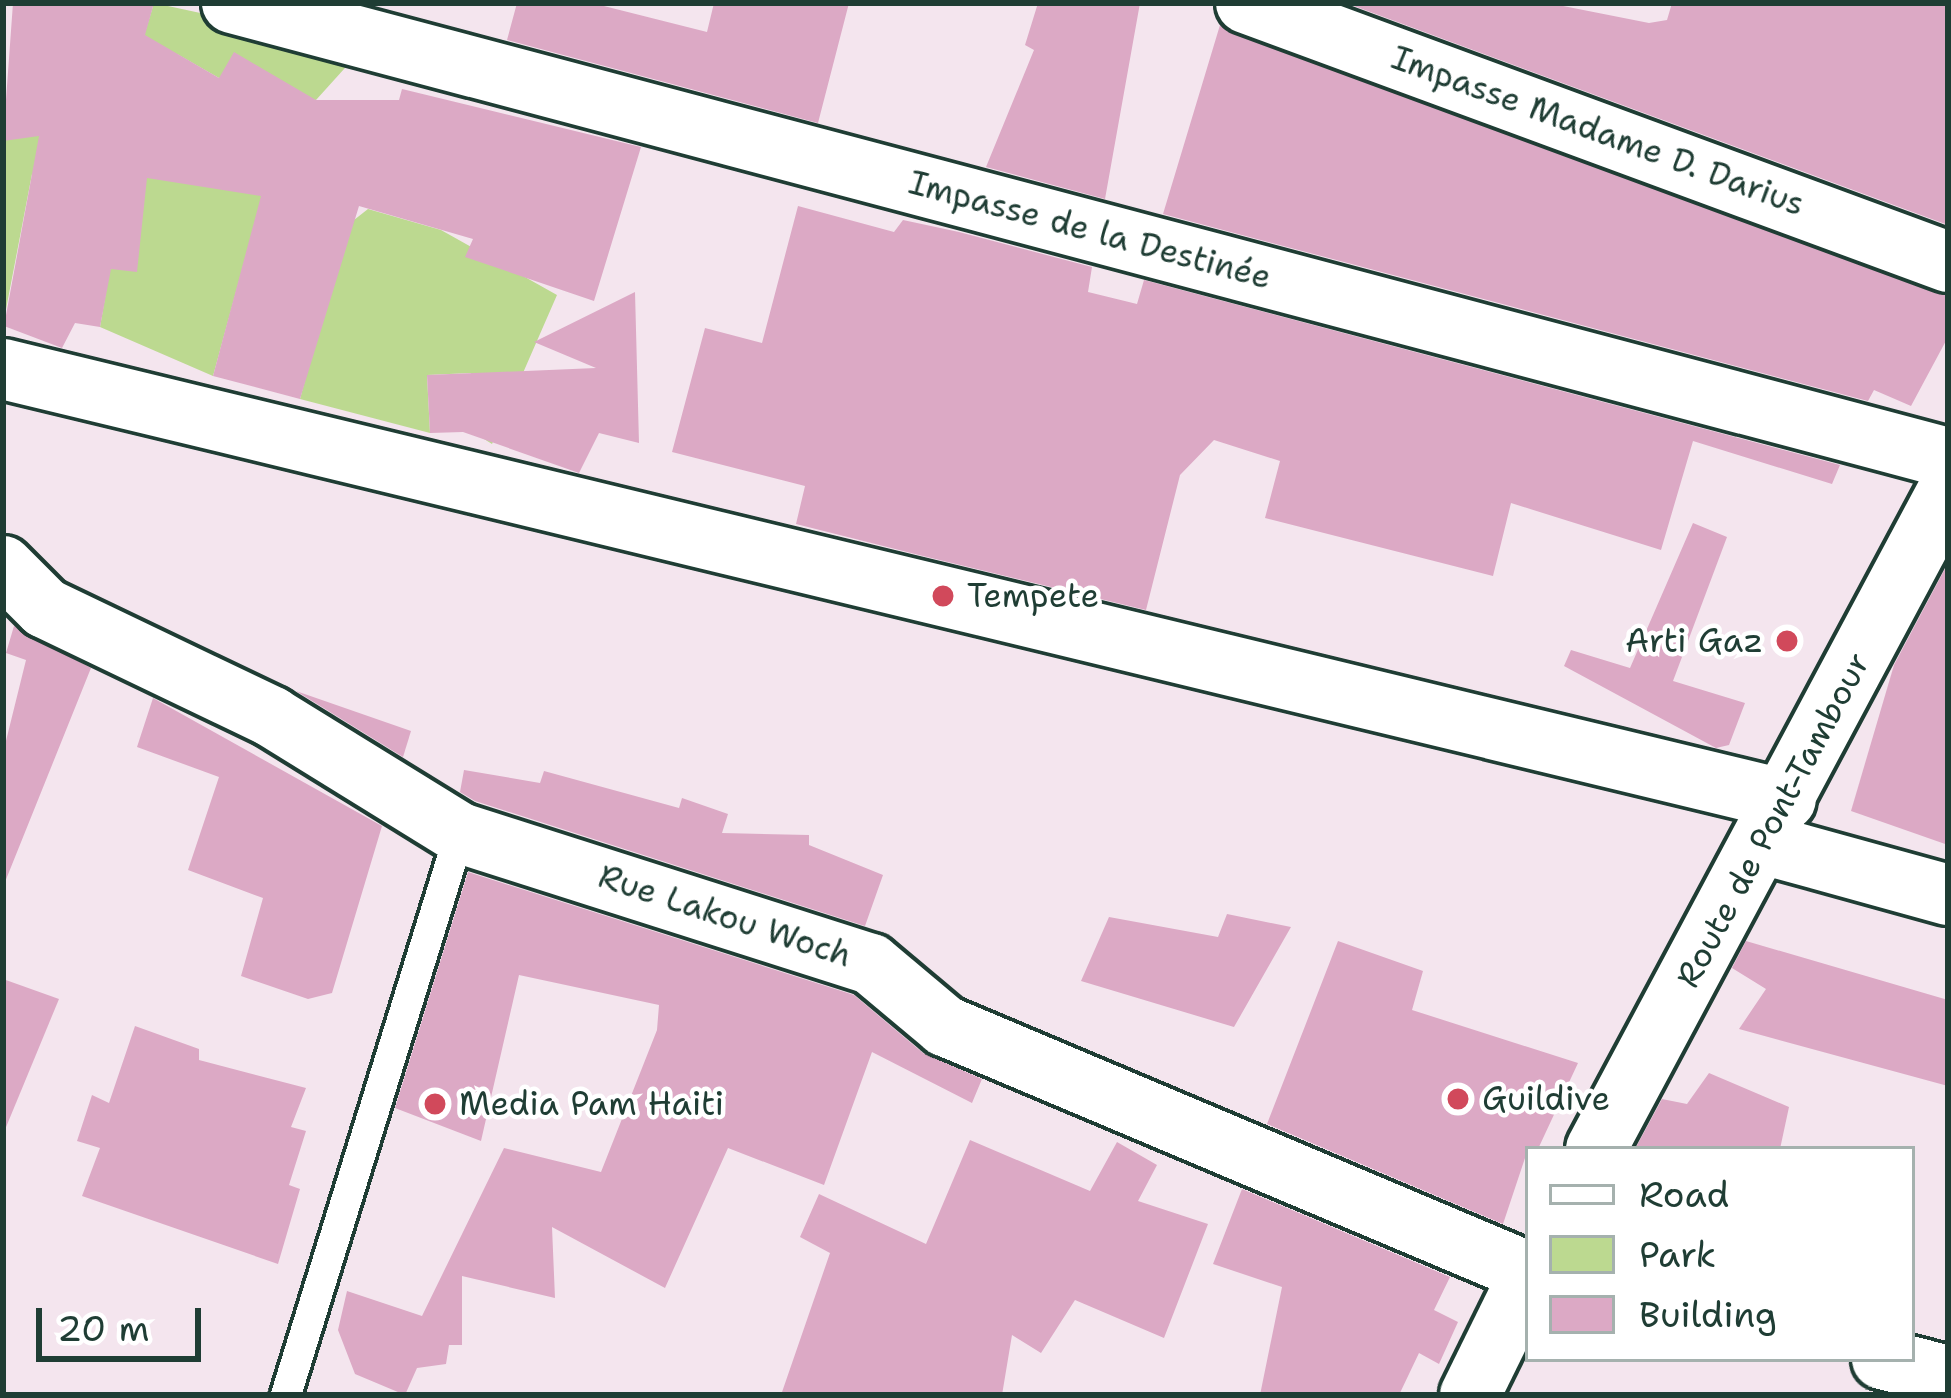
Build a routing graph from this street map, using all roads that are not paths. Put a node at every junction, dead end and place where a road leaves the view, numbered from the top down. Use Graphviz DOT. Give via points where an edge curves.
graph roads {
  1 [pos="232,3"];
  2 [pos="1246,3"];
  3 [pos="1948,262"];
  4 [pos="3,369"];
  5 [pos="1948,458"];
  6 [pos="1948,490"];
  7 [pos="3,566"];
  8 [pos="1774,822"];
  9 [pos="460,833"];
  10 [pos="1948,895"];
  11 [pos="1598,1146"];
  12 [pos="1525,1274"];
  13 [pos="1525,1281"];
  14 [pos="1894,1362"];
  15 [pos="1948,1376"];
  16 [pos="286,1395"];
  17 [pos="1470,1395"];
  1 -- 5 [label="street, Impasse de la Destinée"];
  2 -- 3 [label="street, Impasse Madame D. Darius"];
  4 -- 8 [label="street"];
  6 -- 8 [label="street, Route de Pont-Tambour"];
  7 -- 9 [label="street, Rue Lakou Woch" via="45,608 272,717"];
  8 -- 10 [label="street"];
  8 -- 11 [label="street, Route de Pont-Tambour"];
  9 -- 12 [label="street, Rue Lakou Woch" via="871,964 945,1026"];
  9 -- 16 [label="lane"];
  13 -- 17 [label="street"];
  14 -- 15 [label="street"];
}
